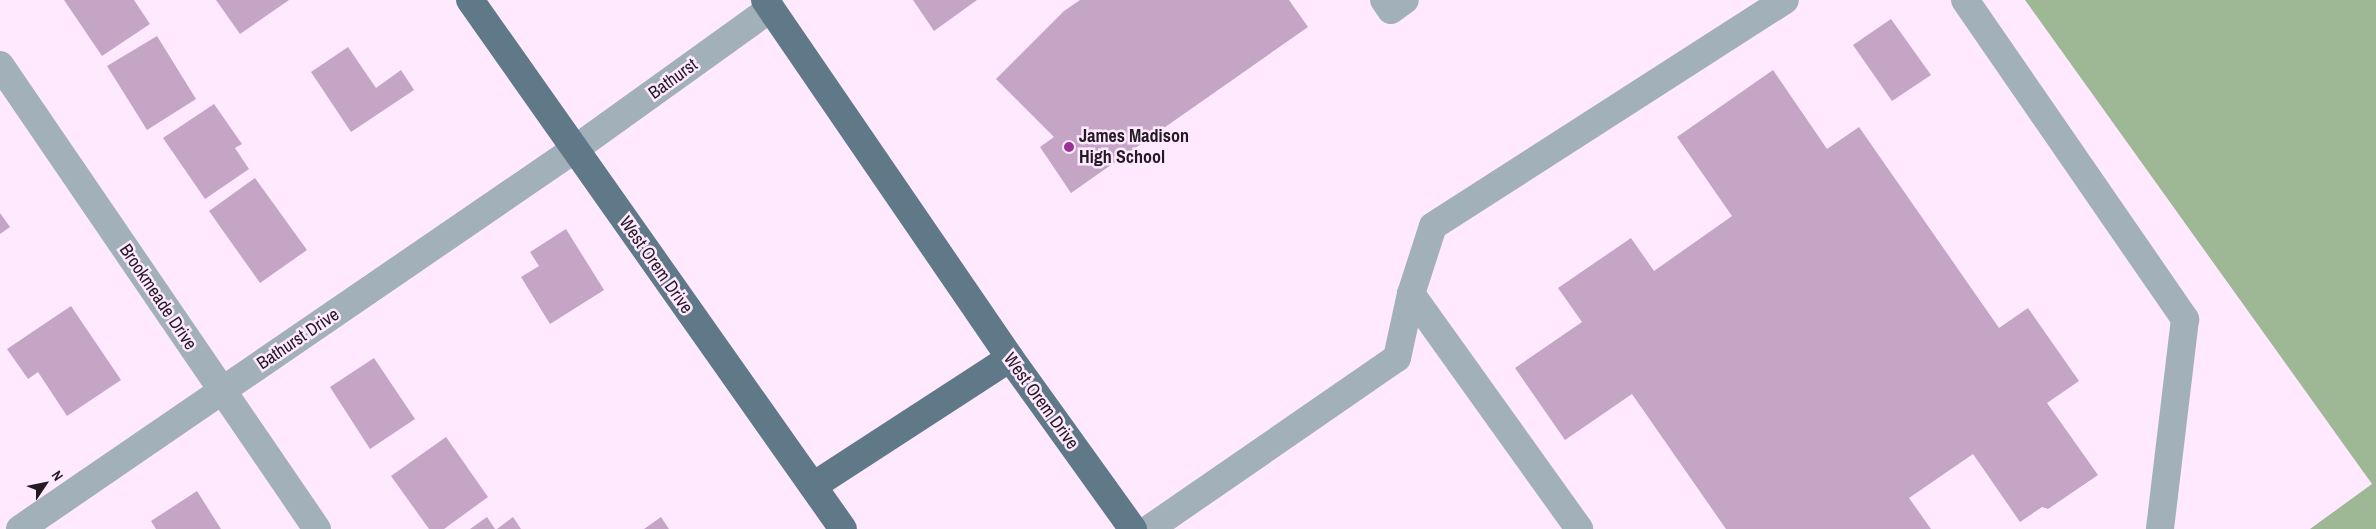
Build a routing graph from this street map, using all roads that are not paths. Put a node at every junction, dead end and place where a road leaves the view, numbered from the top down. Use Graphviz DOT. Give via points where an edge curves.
graph roads {
  1 [pos="470,0"];
  2 [pos="1384,0"];
  3 [pos="1405,0"];
  4 [pos="1785,0"];
  5 [pos="1965,0"];
  6 [pos="768,4"];
  7 [pos="0,65"];
  8 [pos="575,149"];
  9 [pos="1411,294"];
  10 [pos="1010,358"];
  11 [pos="222,391"];
  12 [pos="814,486"];
  13 [pos="20,529"];
  14 [pos="317,529"];
  15 [pos="843,529"];
  16 [pos="1133,529"];
  17 [pos="1149,529"];
  18 [pos="1579,529"];
  19 [pos="2160,529"];
  1 -- 8 [label="main road, West Orem Drive"];
  2 -- 3 [label="street" via="1391,10"];
  4 -- 9 [label="street" via="1432,226"];
  5 -- 19 [label="street" via="2185,319"];
  6 -- 8 [label="street, Bathurst"];
  6 -- 10 [label="main road, West Orem Drive"];
  7 -- 11 [label="street, Brookmeade Drive"];
  8 -- 11 [label="street, Bathurst Drive"];
  8 -- 12 [label="main road, West Orem Drive"];
  9 -- 17 [label="street" via="1397,358"];
  9 -- 18 [label="street"];
  10 -- 12 [label="main road"];
  10 -- 16 [label="main road, West Orem Drive"];
  11 -- 13 [label="street, Bathurst Drive"];
  11 -- 14 [label="street, Brookmeade Drive"];
  12 -- 15 [label="main road, West Orem Drive"];
}
